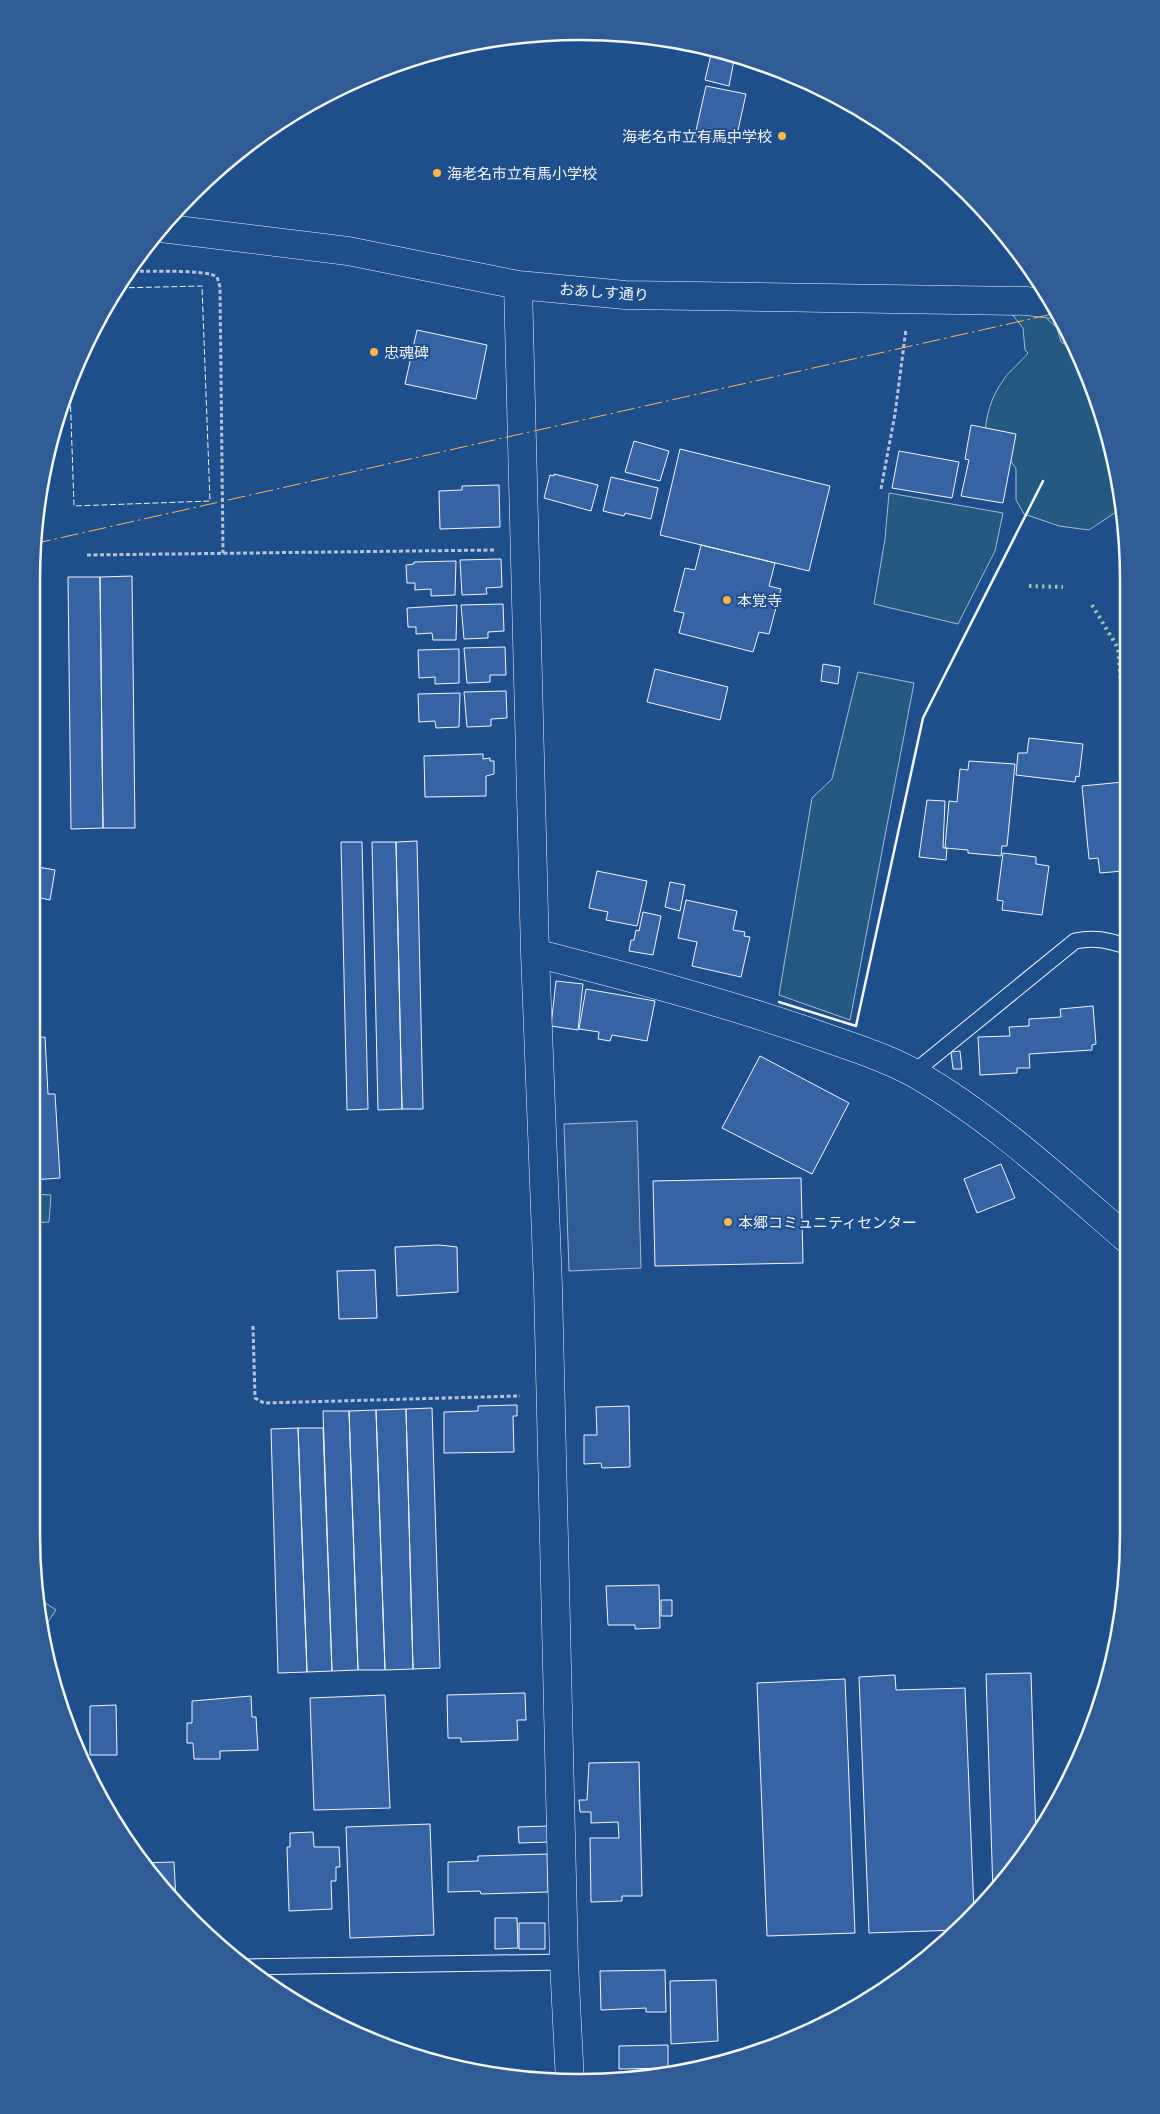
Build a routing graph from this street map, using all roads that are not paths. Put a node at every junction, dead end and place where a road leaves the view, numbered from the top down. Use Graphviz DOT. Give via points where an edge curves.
graph roads {
  1 [pos="170,229"];
  2 [pos="518,285"];
  3 [pos="1044,303"];
  4 [pos="1120,945"];
  5 [pos="535,953"];
  6 [pos="913,1072"];
  7 [pos="1120,1233"];
  8 [pos="564,1962"];
  9 [pos="259,1968"];
  10 [pos="570,2074"];
  1 -- 2 [label="street, おあしす通り" via="348,251"];
  2 -- 3 [label="street, おあしす通り" via="625,295"];
  2 -- 5 [label="street"];
  4 -- 6 [label="lane" via="1097,939 1075,941"];
  5 -- 6 [label="street" via="762,1016"];
  5 -- 8 [label="street" via="551,1396"];
  6 -- 7 [label="street" via="966,1106 1013,1142"];
  8 -- 9 [label="lane"];
  8 -- 10 [label="street"];
}
